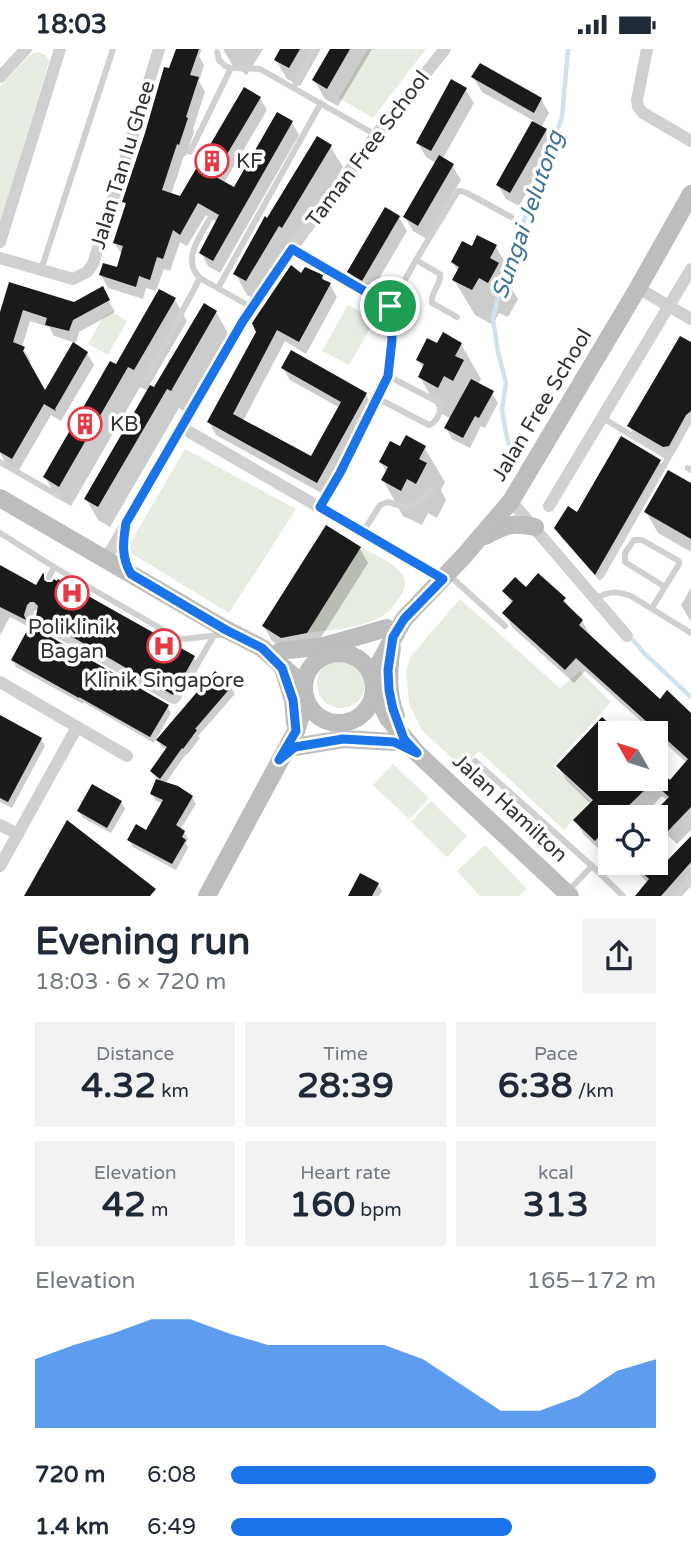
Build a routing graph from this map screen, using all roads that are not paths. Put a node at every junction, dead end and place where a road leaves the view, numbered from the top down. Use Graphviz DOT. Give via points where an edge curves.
graph roads {
  1 [pos="26,49"];
  2 [pos="60,49"];
  3 [pos="113,49"];
  4 [pos="159,49"];
  5 [pos="315,49"];
  6 [pos="444,49"];
  7 [pos="647,49"];
  8 [pos="217,52"];
  9 [pos="231,68"];
  10 [pos="0,77"];
  11 [pos="293,87"];
  12 [pos="321,103"];
  13 [pos="376,135"];
  14 [pos="691,141"];
  15 [pos="190,152"];
  16 [pos="691,194"];
  17 [pos="511,217"];
  18 [pos="210,218"];
  19 [pos="0,242"];
  20 [pos="292,249"];
  21 [pos="0,258"];
  22 [pos="416,260"];
  23 [pos="691,269"];
  24 [pos="41,270"];
  25 [pos="200,278"];
  26 [pos="218,288"];
  27 [pos="638,288"];
  28 [pos="390,306"];
  29 [pos="669,306"];
  30 [pos="251,307"];
  31 [pos="457,317"];
  32 [pos="691,319"];
  33 [pos="388,376"];
  34 [pos="147,377"];
  35 [pos="377,398"];
  36 [pos="601,417"];
  37 [pos="691,418"];
  38 [pos="181,428"];
  39 [pos="668,457"];
  40 [pos="0,462"];
  41 [pos="432,489"];
  42 [pos="59,496"];
  43 [pos="0,498"];
  44 [pos="511,501"];
  45 [pos="549,506"];
  46 [pos="320,507"];
  47 [pos="126,523"];
  48 [pos="535,527"];
  49 [pos="363,532"];
  50 [pos="0,533"];
  51 [pos="480,539"];
  52 [pos="106,559"];
  53 [pos="54,567"];
  54 [pos="131,574"];
  55 [pos="49,576"];
  56 [pos="446,576"];
  57 [pos="601,576"];
  58 [pos="665,587"];
  59 [pos="595,599"];
  60 [pos="32,607"];
  61 [pos="652,608"];
  62 [pos="505,626"];
  63 [pos="232,633"];
  64 [pos="390,633"];
  65 [pos="691,633"];
  66 [pos="627,636"];
  67 [pos="213,637"];
  68 [pos="342,653"];
  69 [pos="320,658"];
  70 [pos="281,659"];
  71 [pos="373,682"];
  72 [pos="0,683"];
  73 [pos="305,693"];
  74 [pos="340,722"];
  75 [pos="77,727"];
  76 [pos="295,739"];
  77 [pos="399,740"];
  78 [pos="127,756"];
  79 [pos="475,761"];
  80 [pos="0,825"];
  81 [pos="18,834"];
  82 [pos="0,866"];
  83 [pos="592,866"];
  84 [pos="691,879"];
  85 [pos="568,894"];
  86 [pos="207,896"];
  87 [pos="623,896"];
  88 [pos="676,896"];
  1 -- 10 [label="street"];
  2 -- 19 [label="street"];
  3 -- 24 [label="lane"];
  4 -- 24 [label="street, Jalan Tan Iu Ghee" via="93,264 73,279"];
  5 -- 11 [label="lane"];
  6 -- 13 [label="street, Taman Free School"];
  7 -- 14 [label="street" via="638,107"];
  8 -- 9 [label="lane"];
  9 -- 11 [label="lane" via="260,69"];
  9 -- 15 [label="lane"];
  11 -- 12 [label="lane"];
  12 -- 13 [label="lane"];
  12 -- 26 [label="lane"];
  13 -- 20 [label="street, Taman Free School"];
  16 -- 27 [label="main road, Jalan Free School"];
  17 -- 22 [label="lane" via="458,191"];
  18 -- 25 [label="lane" via="191,257"];
  20 -- 28 [label="lane"];
  20 -- 30 [label="street, Taman Free School"];
  21 -- 24 [label="street, Jalan Tan Iu Ghee"];
  22 -- 28 [label="lane"];
  22 -- 31 [label="lane" via="440,274 432,303"];
  23 -- 29 [label="street"];
  25 -- 26 [label="lane"];
  25 -- 34 [label="lane"];
  26 -- 30 [label="lane"];
  27 -- 29 [label="street"];
  27 -- 44 [label="main road, Jalan Free School"];
  28 -- 33 [label="lane"];
  29 -- 32 [label="street"];
  29 -- 36 [label="street"];
  30 -- 38 [label="street, Taman Free School"];
  33 -- 35 [label="lane"];
  33 -- 35 [label="lane" via="438,402 435,422 429,425"];
  35 -- 46 [label="lane"];
  36 -- 39 [label="lane"];
  36 -- 45 [label="street"];
  37 -- 39 [label="lane"];
  38 -- 46 [label="street"];
  38 -- 47 [label="street, Taman Free School"];
  39 -- 57 [label="lane"];
  40 -- 42 [label="lane"];
  41 -- 49 [label="lane" via="414,506 380,505"];
  43 -- 52 [label="main road"];
  44 -- 48 [label="street"];
  44 -- 51 [label="main road, Jalan Free School"];
  46 -- 49 [label="street"];
  47 -- 52 [label="street, Taman Free School"];
  47 -- 54 [label="street" via="123,549"];
  48 -- 51 [label="main road" via="516,523"];
  48 -- 59 [label="street"];
  49 -- 56 [label="street"];
  50 -- 53 [label="lane"];
  51 -- 56 [label="main road, Jalan Free School"];
  52 -- 54 [label="main road"];
  53 -- 55 [label="lane"];
  53 -- 67 [label="lane" via="179,639"];
  54 -- 63 [label="main road"];
  56 -- 62 [label="lane"];
  56 -- 64 [label="main road, Jalan Free School"];
  58 -- 58 [label="lane" via="679,561 634,540 625,562"];
  58 -- 61 [label="lane"];
  59 -- 61 [label="lane" via="607,592 621,592"];
  59 -- 66 [label="street"];
  60 -- 67 [label="lane" via="32,620 171,701 178,698"];
  61 -- 65 [label="lane"];
  63 -- 67 [label="lane"];
  63 -- 70 [label="main road"];
  64 -- 68 [label="main road, Jalan Free School"];
  64 -- 70 [label="main road"];
  64 -- 71 [label="main road"];
  64 -- 77 [label="main road" via="389,690"];
  68 -- 69 [label="main road"];
  68 -- 71 [label="main road" via="361,660"];
  69 -- 70 [label="main road"];
  69 -- 73 [label="main road" via="306,675"];
  70 -- 73 [label="main road"];
  70 -- 76 [label="main road" via="293,700"];
  71 -- 74 [label="main road" via="367,709 359,717"];
  71 -- 77 [label="main road, Jalan Hamilton"];
  72 -- 75 [label="street"];
  73 -- 74 [label="main road" via="311,710 320,718"];
  73 -- 76 [label="main road"];
  74 -- 76 [label="main road"];
  74 -- 77 [label="main road, Jalan Hamilton"];
  75 -- 78 [label="street"];
  75 -- 81 [label="street"];
  76 -- 77 [label="main road"];
  76 -- 86 [label="main road" via="279,760"];
  77 -- 85 [label="main road, Jalan Hamilton"];
  79 -- 83 [label="lane"];
  80 -- 81 [label="street"];
  81 -- 82 [label="street"];
  83 -- 85 [label="lane"];
  83 -- 87 [label="lane"];
  84 -- 88 [label="lane"];
}
